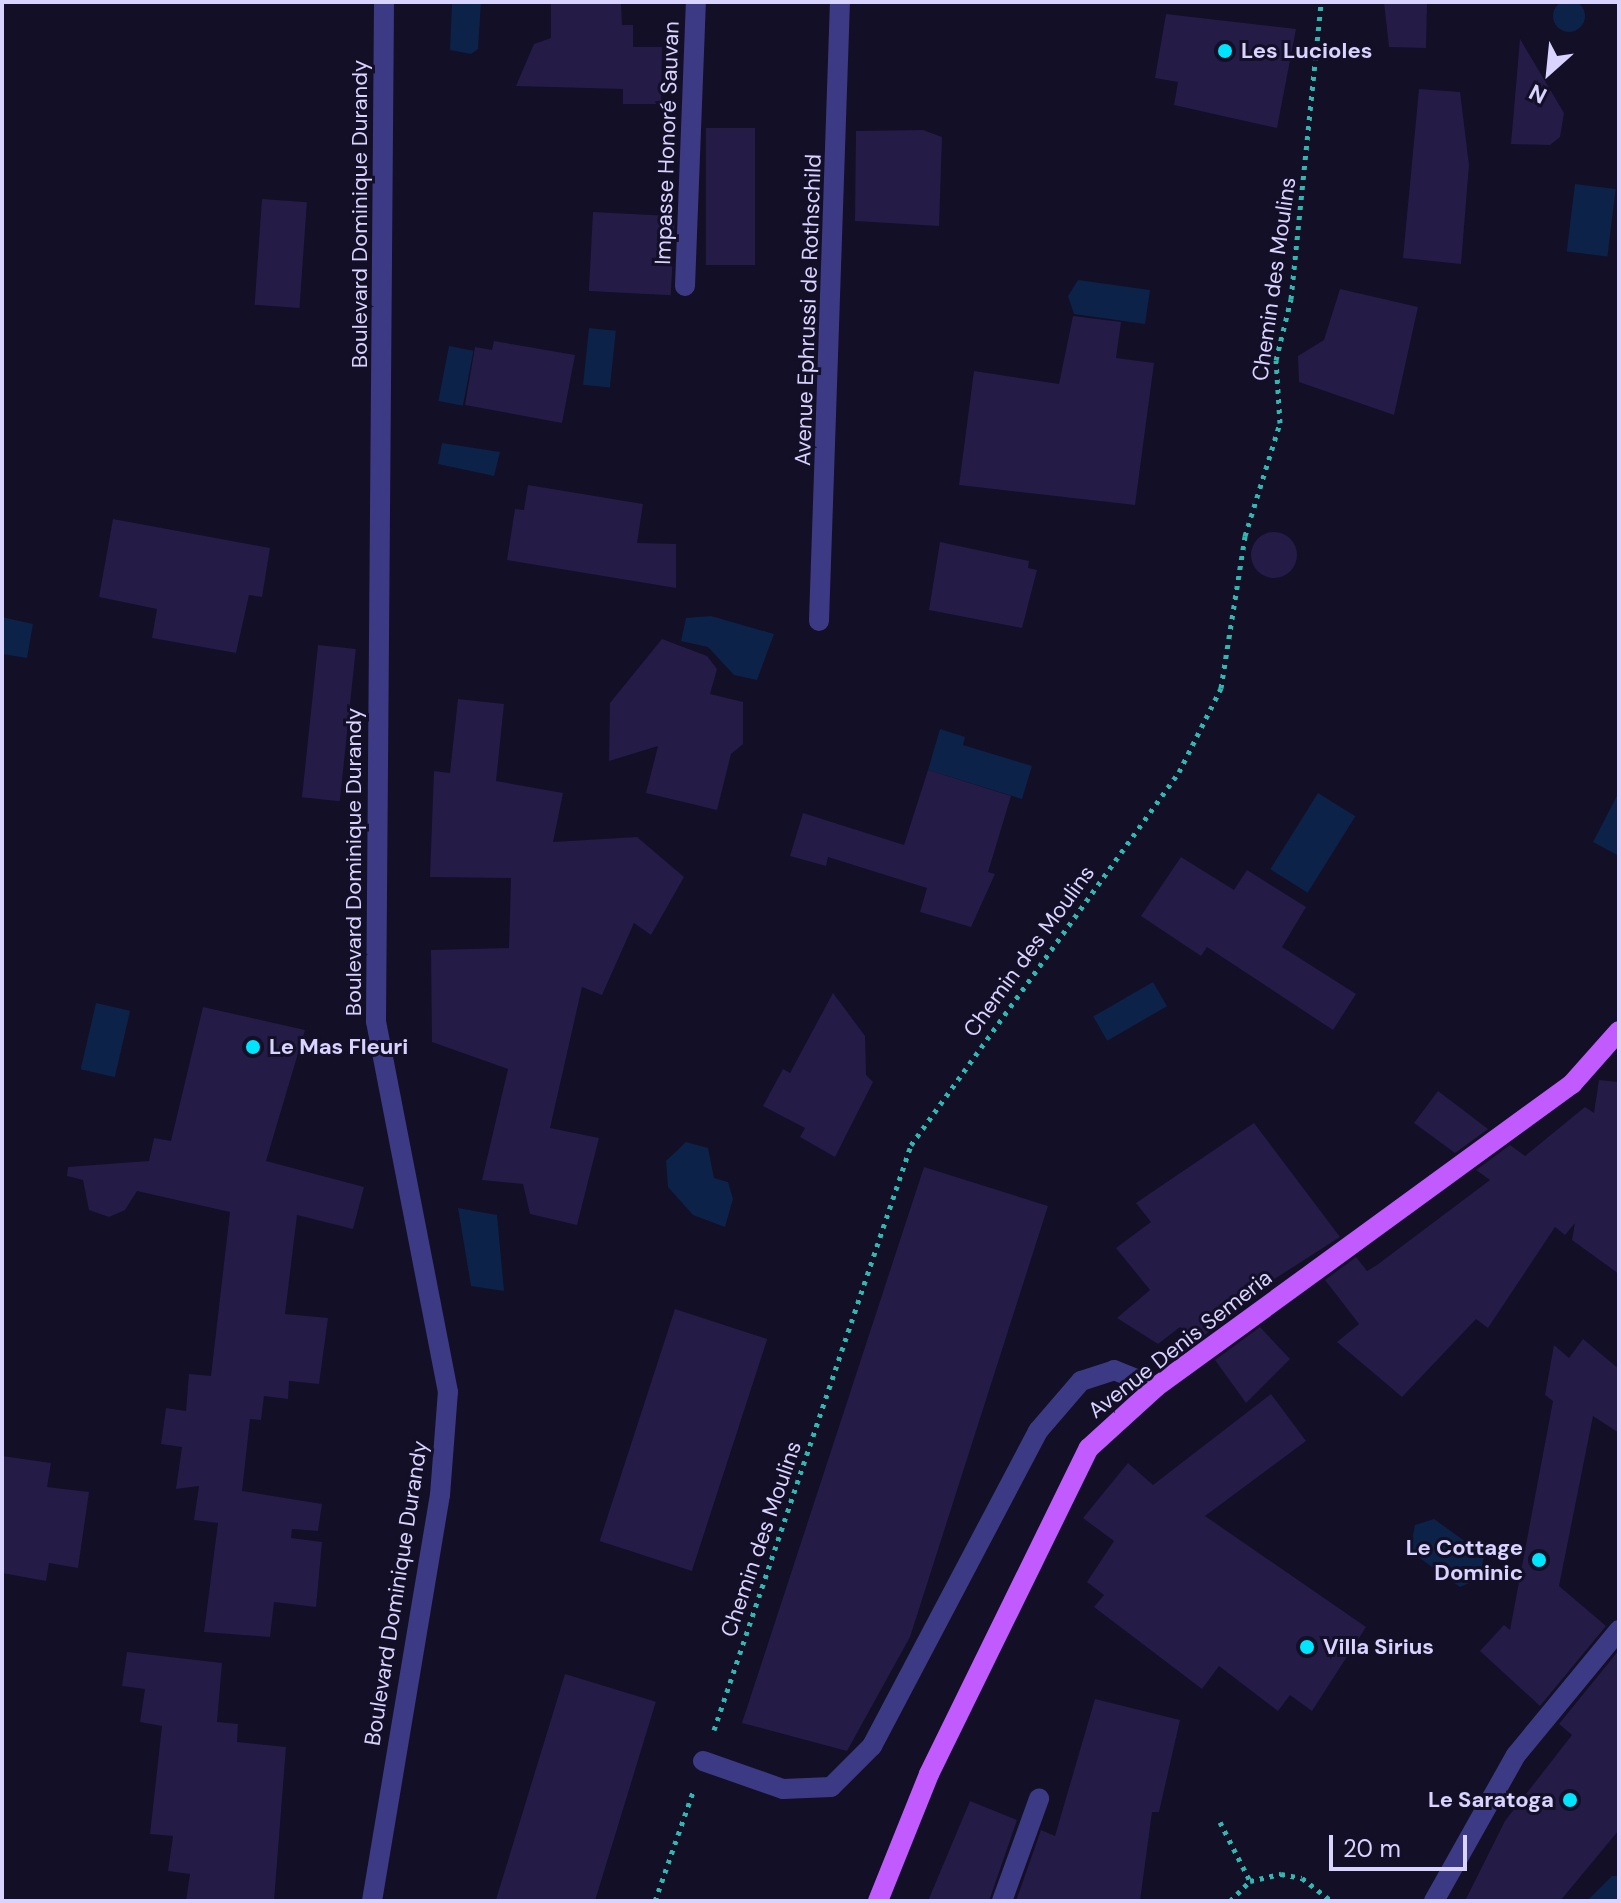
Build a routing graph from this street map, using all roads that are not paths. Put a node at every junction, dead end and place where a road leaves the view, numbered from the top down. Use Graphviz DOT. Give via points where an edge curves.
graph roads {
  1 [pos="384,2"];
  2 [pos="696,2"];
  3 [pos="840,2"];
  4 [pos="685,286"];
  5 [pos="819,621"];
  6 [pos="1619,1031"];
  7 [pos="1156,1387"];
  8 [pos="1619,1630"];
  9 [pos="703,1761"];
  10 [pos="1039,1799"];
  11 [pos="372,1901"];
  12 [pos="878,1901"];
  13 [pos="1002,1901"];
  14 [pos="1434,1901"];
  1 -- 11 [label="street, Boulevard Dominique Durandy" via="376,1021 448,1392 440,1495"];
  2 -- 4 [label="street, Impasse Honoré Sauvan"];
  3 -- 5 [label="street, Avenue Ephrussi de Rothschild"];
  6 -- 7 [label="main road, Avenue Denis Semeria" via="1572,1084"];
  7 -- 9 [label="street" via="1114,1370 1081,1381 1038,1431 872,1746 831,1787 783,1789"];
  7 -- 12 [label="main road, Avenue Denis Semeria" via="1106,1428 1074,1468 929,1774"];
  8 -- 14 [label="street" via="1516,1755"];
  10 -- 13 [label="street"];
}
